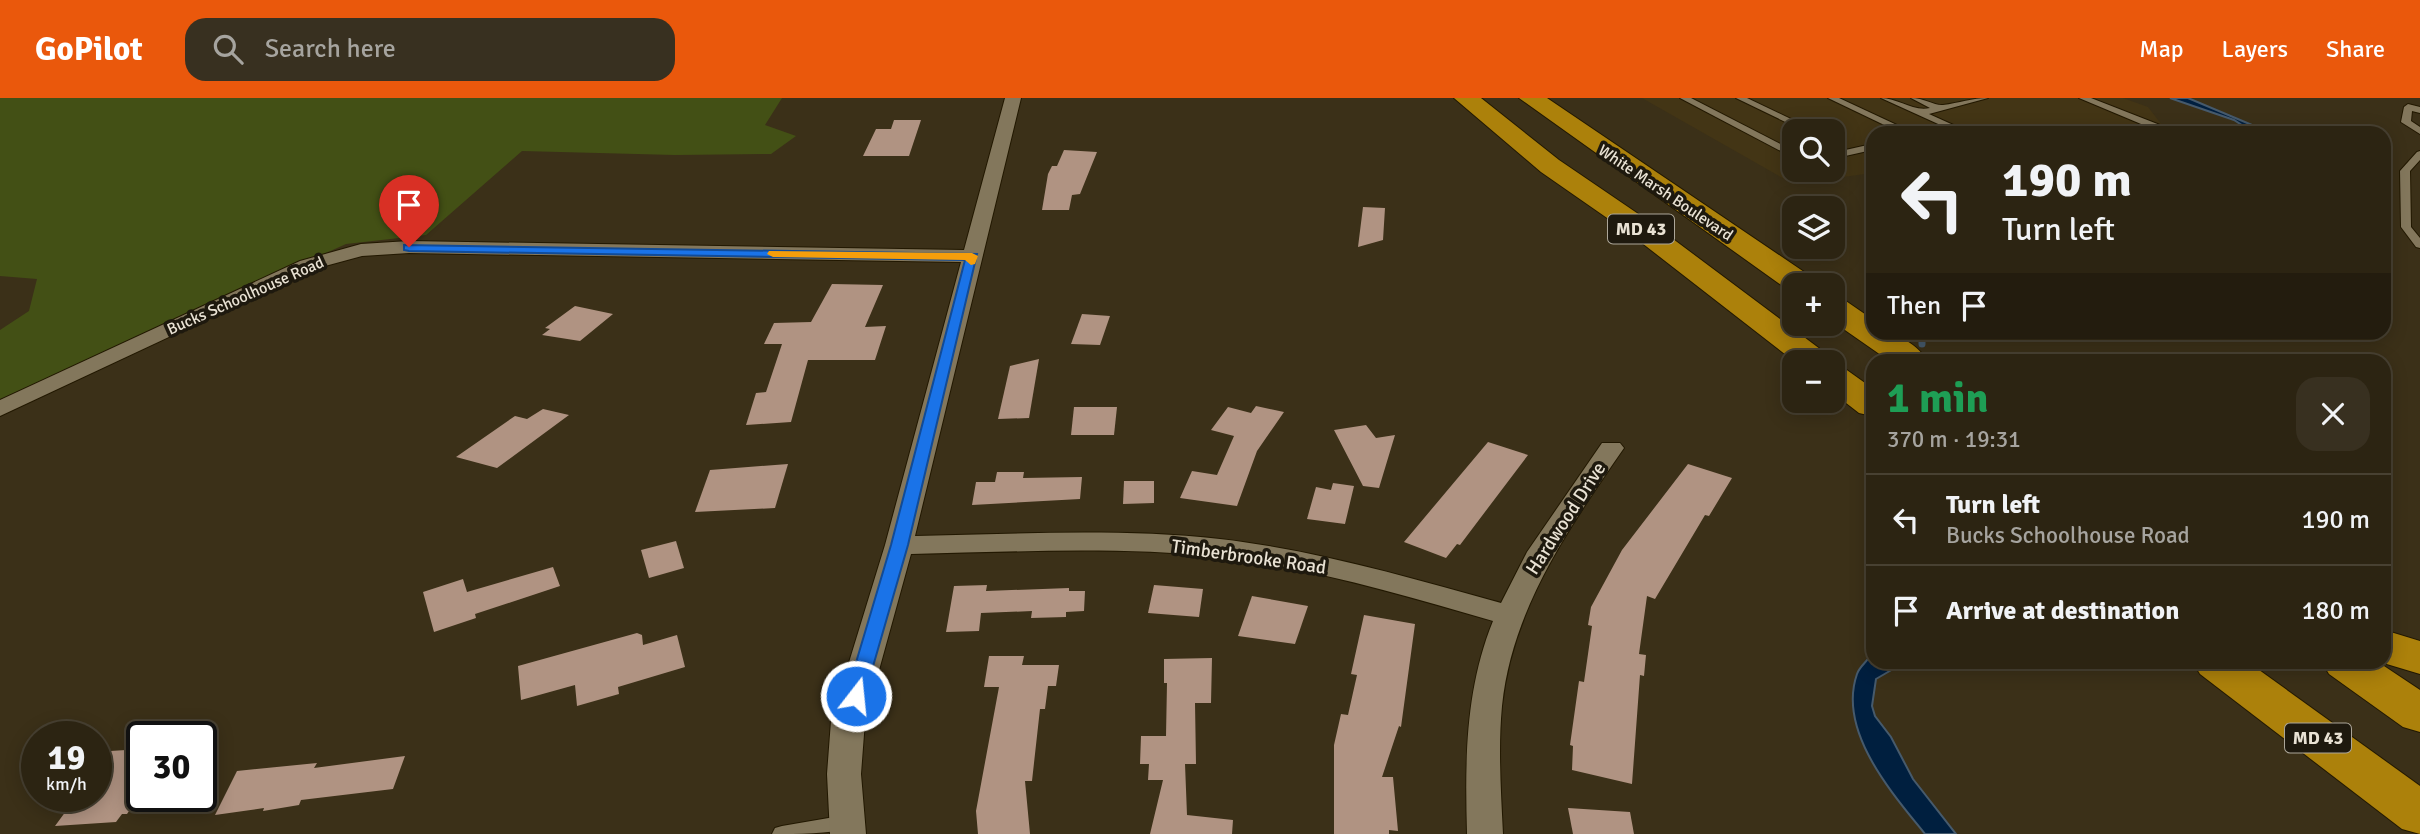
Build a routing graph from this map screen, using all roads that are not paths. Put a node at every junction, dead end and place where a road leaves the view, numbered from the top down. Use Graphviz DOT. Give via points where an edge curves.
graph roads {
  1 [pos="1013,98"];
  2 [pos="1466,98"];
  3 [pos="1531,98"];
  4 [pos="1684,98"];
  5 [pos="1740,98"];
  6 [pos="1832,98"];
  7 [pos="1885,98"];
  8 [pos="1915,98"];
  9 [pos="1984,98"];
  10 [pos="2083,98"];
  11 [pos="1940,109"];
  12 [pos="2420,110"];
  13 [pos="1920,113"];
  14 [pos="1785,119"];
  15 [pos="1894,126"];
  16 [pos="1950,126"];
  17 [pos="2154,126"];
  18 [pos="2420,131"];
  19 [pos="1845,148"];
  20 [pos="1866,148"];
  21 [pos="1782,149"];
  22 [pos="1853,151"];
  23 [pos="1845,153"];
  24 [pos="2420,153"];
  25 [pos="2420,245"];
  26 [pos="972,256"];
  27 [pos="1785,273"];
  28 [pos="1845,315"];
  29 [pos="1866,330"];
  30 [pos="1881,340"];
  31 [pos="1800,350"];
  32 [pos="1901,354"];
  33 [pos="1845,384"];
  34 [pos="1866,400"];
  35 [pos="0,408"];
  36 [pos="1611,448"];
  37 [pos="899,545"];
  38 [pos="1508,615"];
  39 [pos="2391,648"];
  40 [pos="2420,658"];
  41 [pos="2225,669"];
  42 [pos="2355,669"];
  43 [pos="2420,714"];
  44 [pos="2420,814"];
  45 [pos="848,829"];
  46 [pos="782,834"];
  47 [pos="1485,834"];
  1 -- 26 [label="street"];
  2 -- 31 [label="highway, MD 43" via="1550,166 1643,230"];
  3 -- 27 [label="highway, White Marsh Boulevard / MD 43"];
  4 -- 21 [label="lane"];
  5 -- 14 [label="lane"];
  6 -- 15 [label="lane"];
  7 -- 13 [label="lane"];
  8 -- 11 [label="lane"];
  9 -- 11 [label="lane"];
  10 -- 17 [label="lane"];
  11 -- 13 [label="lane"];
  12 -- 18 [label="lane" via="2408,107 2406,122"];
  13 -- 16 [label="lane"];
  19 -- 22 [label="lane"];
  20 -- 22 [label="lane"];
  22 -- 23 [label="lane"];
  24 -- 25 [label="lane" via="2405,171 2406,227"];
  26 -- 35 [label="street, Bucks Schoolhouse Road" via="361,250 307,265"];
  26 -- 37 [label="street"];
  28 -- 29 [label="highway"];
  30 -- 32 [label="highway"];
  33 -- 34 [label="highway"];
  36 -- 38 [label="street, Hardwood Drive" via="1550,534"];
  37 -- 38 [label="street, Timberbrooke Road" via="1122,543 1220,548 1380,578"];
  37 -- 45 [label="street" via="848,721 844,774"];
  38 -- 47 [label="street, Hardwood Drive" via="1492,677 1483,746"];
  39 -- 40 [label="highway"];
  41 -- 44 [label="highway, MD 43"];
  42 -- 43 [label="highway"];
  45 -- 46 [label="lane"];
}
